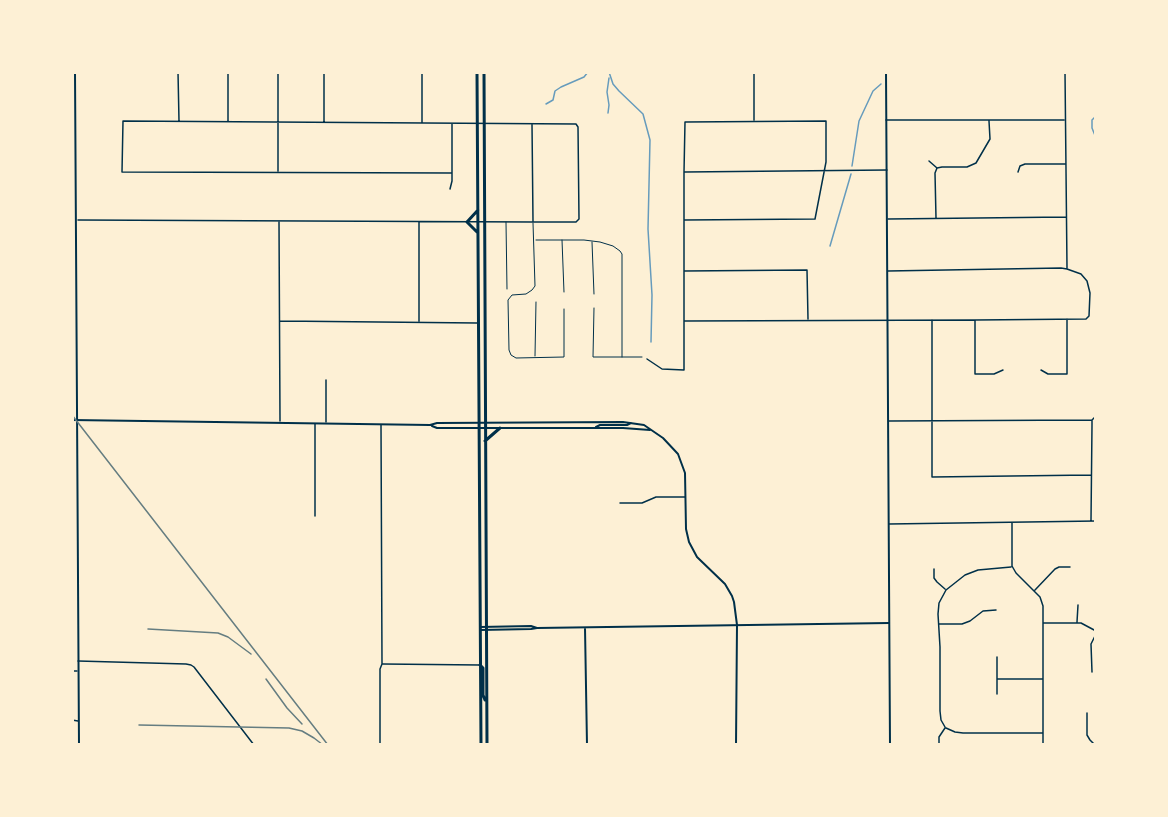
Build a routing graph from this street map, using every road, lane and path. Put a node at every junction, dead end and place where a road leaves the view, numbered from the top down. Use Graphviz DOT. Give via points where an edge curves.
graph roads {
  1 [pos="75,72"];
  2 [pos="178,72"];
  3 [pos="228,72"];
  4 [pos="278,72"];
  5 [pos="477,72"];
  6 [pos="484,72"];
  7 [pos="754,72"];
  8 [pos="886,72"];
  9 [pos="1065,72"];
  10 [pos="324,73"];
  11 [pos="422,73"];
  12 [pos="441,73"];
  13 [pos="886,120"];
  14 [pos="989,120"];
  15 [pos="1065,120"];
  16 [pos="754,121"];
  17 [pos="179,122"];
  18 [pos="228,122"];
  19 [pos="279,122"];
  20 [pos="324,123"];
  21 [pos="422,123"];
  22 [pos="452,123"];
  23 [pos="478,123"];
  24 [pos="484,124"];
  25 [pos="532,124"];
  26 [pos="74,159"];
  27 [pos="929,161"];
  28 [pos="1066,164"];
  29 [pos="937,168"];
  30 [pos="887,170"];
  31 [pos="824,171"];
  32 [pos="278,172"];
  33 [pos="684,172"];
  34 [pos="1018,172"];
  35 [pos="452,173"];
  36 [pos="450,189"];
  37 [pos="478,210"];
  38 [pos="1067,217"];
  39 [pos="887,219"];
  40 [pos="936,219"];
  41 [pos="76,220"];
  42 [pos="684,220"];
  43 [pos="279,221"];
  44 [pos="419,222"];
  45 [pos="467,222"];
  46 [pos="478,222"];
  47 [pos="484,222"];
  48 [pos="506,222"];
  49 [pos="533,222"];
  50 [pos="478,233"];
  51 [pos="534,240"];
  52 [pos="562,240"];
  53 [pos="592,241"];
  54 [pos="1067,269"];
  55 [pos="888,271"];
  56 [pos="684,272"];
  57 [pos="507,289"];
  58 [pos="564,292"];
  59 [pos="594,294"];
  60 [pos="536,302"];
  61 [pos="564,309"];
  62 [pos="594,309"];
  63 [pos="1067,319"];
  64 [pos="808,320"];
  65 [pos="888,320"];
  66 [pos="932,320"];
  67 [pos="975,320"];
  68 [pos="280,321"];
  69 [pos="684,321"];
  70 [pos="419,322"];
  71 [pos="479,323"];
  72 [pos="484,333"];
  73 [pos="622,357"];
  74 [pos="642,357"];
  75 [pos="536,358"];
  76 [pos="647,359"];
  77 [pos="1003,370"];
  78 [pos="1041,370"];
  79 [pos="326,380"];
  80 [pos="1096,416"];
  81 [pos="72,420"];
  82 [pos="77,420"];
  83 [pos="1092,420"];
  84 [pos="888,421"];
  85 [pos="280,422"];
  86 [pos="932,422"];
  87 [pos="315,423"];
  88 [pos="326,423"];
  89 [pos="631,423"];
  90 [pos="381,424"];
  91 [pos="480,426"];
  92 [pos="485,426"];
  93 [pos="500,428"];
  94 [pos="593,428"];
  95 [pos="650,430"];
  96 [pos="485,441"];
  97 [pos="1092,448"];
  98 [pos="1096,448"];
  99 [pos="1091,475"];
  100 [pos="686,497"];
  101 [pos="620,503"];
  102 [pos="315,516"];
  103 [pos="1091,521"];
  104 [pos="1096,521"];
  105 [pos="1012,523"];
  106 [pos="888,525"];
  107 [pos="1012,566"];
  108 [pos="1070,567"];
  109 [pos="934,569"];
  110 [pos="946,590"];
  111 [pos="1034,591"];
  112 [pos="1077,605"];
  113 [pos="996,610"];
  114 [pos="1077,622"];
  115 [pos="889,623"];
  116 [pos="1043,623"];
  117 [pos="938,624"];
  118 [pos="736,625"];
  119 [pos="585,627"];
  120 [pos="486,628"];
  121 [pos="480,629"];
  122 [pos="1096,632"];
  123 [pos="997,657"];
  124 [pos="78,661"];
  125 [pos="382,664"];
  126 [pos="480,665"];
  127 [pos="72,671"];
  128 [pos="78,671"];
  129 [pos="1092,672"];
  130 [pos="997,679"];
  131 [pos="1043,680"];
  132 [pos="997,694"];
  133 [pos="486,705"];
  134 [pos="1087,713"];
  135 [pos="72,720"];
  136 [pos="78,721"];
  137 [pos="945,727"];
  138 [pos="1043,733"];
  139 [pos="380,744"];
  140 [pos="79,745"];
  141 [pos="254,745"];
  142 [pos="480,745"];
  143 [pos="487,745"];
  144 [pos="587,745"];
  145 [pos="736,745"];
  146 [pos="890,745"];
  147 [pos="939,745"];
  148 [pos="1043,745"];
  149 [pos="1095,745"];
  1 -- 26 [label="main road"];
  2 -- 17 [label="street"];
  3 -- 18 [label="street"];
  4 -- 19 [label="street"];
  5 -- 23 [label="main road"];
  6 -- 24 [label="main road"];
  7 -- 16 [label="street"];
  8 -- 13 [label="main road"];
  9 -- 15 [label="street"];
  10 -- 11 [label="street"];
  10 -- 20 [label="street"];
  11 -- 12 [label="street"];
  11 -- 21 [label="street"];
  13 -- 14 [label="street"];
  13 -- 30 [label="main road"];
  14 -- 15 [label="street"];
  14 -- 29 [label="street" via="990,139 976,163"];
  15 -- 28 [label="street"];
  16 -- 31 [label="street" via="826,121"];
  16 -- 33 [label="street" via="685,122"];
  17 -- 18 [label="street"];
  17 -- 32 [label="street" via="123,121 122,172"];
  18 -- 19 [label="street"];
  19 -- 20 [label="street"];
  19 -- 32 [label="street"];
  20 -- 21 [label="street"];
  21 -- 22 [label="street"];
  22 -- 23 [label="street"];
  22 -- 35 [label="street"];
  23 -- 24 [label="street"];
  23 -- 37 [label="main road"];
  24 -- 25 [label="street"];
  24 -- 47 [label="main road"];
  25 -- 49 [label="street"];
  25 -- 49 [label="street" via="578,125 578,220"];
  26 -- 41 [label="main road"];
  27 -- 29 [label="street"];
  28 -- 34 [label="street" via="1025,164"];
  28 -- 38 [label="street"];
  29 -- 40 [label="street"];
  30 -- 31 [label="street"];
  30 -- 39 [label="main road"];
  31 -- 33 [label="street"];
  31 -- 42 [label="street" via="815,219"];
  32 -- 35 [label="street"];
  33 -- 42 [label="street"];
  35 -- 36 [label="street"];
  37 -- 45 [label="main road"];
  37 -- 46 [label="main road"];
  38 -- 40 [label="street"];
  38 -- 54 [label="street"];
  39 -- 40 [label="street"];
  39 -- 55 [label="main road"];
  41 -- 43 [label="street"];
  41 -- 82 [label="main road"];
  42 -- 56 [label="street"];
  43 -- 44 [label="street"];
  43 -- 68 [label="street"];
  44 -- 45 [label="street"];
  44 -- 70 [label="street"];
  45 -- 46 [label="street"];
  45 -- 50 [label="main road"];
  46 -- 47 [label="street"];
  46 -- 50 [label="main road"];
  47 -- 48 [label="street"];
  47 -- 72 [label="main road"];
  48 -- 49 [label="street"];
  48 -- 57 [label="lane"];
  49 -- 51 [label="lane"];
  50 -- 71 [label="main road"];
  51 -- 52 [label="lane"];
  51 -- 75 [label="lane" via="535,286 509,298 508,340 513,357"];
  52 -- 53 [label="lane"];
  52 -- 58 [label="lane"];
  53 -- 59 [label="lane"];
  53 -- 73 [label="lane" via="614,246 622,254"];
  54 -- 55 [label="street"];
  54 -- 63 [label="street" via="1081,274 1090,293 1088,318"];
  55 -- 65 [label="main road"];
  56 -- 64 [label="street" via="807,270"];
  56 -- 69 [label="street"];
  60 -- 75 [label="lane"];
  61 -- 75 [label="lane" via="564,357"];
  62 -- 73 [label="lane" via="593,357"];
  63 -- 67 [label="street"];
  63 -- 78 [label="street" via="1068,374"];
  64 -- 65 [label="street"];
  64 -- 69 [label="street"];
  65 -- 66 [label="street"];
  65 -- 84 [label="main road"];
  66 -- 67 [label="street"];
  66 -- 86 [label="street"];
  67 -- 77 [label="street" via="975,374"];
  68 -- 70 [label="street"];
  68 -- 85 [label="street"];
  69 -- 76 [label="street" via="684,370 662,369"];
  70 -- 71 [label="street"];
  71 -- 72 [label="street"];
  71 -- 91 [label="main road"];
  72 -- 92 [label="main road"];
  73 -- 74 [label="lane"];
  79 -- 88 [label="street"];
  80 -- 83 [label="street"];
  81 -- 82 [label="main road"];
  82 -- 85 [label="main road"];
  82 -- 124 [label="main road"];
  83 -- 86 [label="street"];
  83 -- 97 [label="street"];
  84 -- 86 [label="street"];
  84 -- 106 [label="main road"];
  85 -- 87 [label="main road"];
  86 -- 99 [label="street" via="932,477"];
  87 -- 88 [label="main road"];
  87 -- 102 [label="street"];
  88 -- 90 [label="main road"];
  89 -- 92 [label="main road"];
  89 -- 94 [label="main road"];
  89 -- 95 [label="main road"];
  90 -- 91 [label="main road"];
  90 -- 125 [label="street"];
  91 -- 92 [label="main road"];
  91 -- 121 [label="main road"];
  92 -- 93 [label="main road"];
  92 -- 96 [label="main road"];
  93 -- 94 [label="main road"];
  93 -- 96 [label="main road"];
  94 -- 95 [label="main road"];
  95 -- 100 [label="main road" via="678,454 685,473"];
  96 -- 120 [label="main road"];
  97 -- 98 [label="street"];
  97 -- 99 [label="street"];
  99 -- 103 [label="street"];
  100 -- 101 [label="street"];
  100 -- 118 [label="main road" via="689,542 728,589 734,602"];
  103 -- 104 [label="street"];
  103 -- 105 [label="street"];
  105 -- 106 [label="street"];
  105 -- 107 [label="street"];
  106 -- 115 [label="main road"];
  107 -- 110 [label="street" via="974,572"];
  107 -- 111 [label="street"];
  108 -- 111 [label="street" via="1055,569"];
  109 -- 110 [label="street" via="934,578"];
  110 -- 117 [label="street" via="939,603"];
  111 -- 116 [label="street" via="1042,602"];
  112 -- 114 [label="street"];
  113 -- 117 [label="street" via="983,611 967,623"];
  114 -- 116 [label="street"];
  114 -- 122 [label="street"];
  115 -- 118 [label="main road"];
  115 -- 146 [label="main road"];
  116 -- 131 [label="street"];
  117 -- 137 [label="street" via="940,716"];
  118 -- 119 [label="main road"];
  118 -- 145 [label="main road"];
  119 -- 120 [label="main road"];
  119 -- 144 [label="main road"];
  120 -- 121 [label="main road"];
  120 -- 133 [label="main road"];
  121 -- 126 [label="main road"];
  122 -- 129 [label="street" via="1091,644"];
  123 -- 130 [label="street"];
  124 -- 128 [label="main road"];
  124 -- 141 [label="street" via="191,665"];
  125 -- 126 [label="street"];
  125 -- 139 [label="street"];
  126 -- 133 [label="main road"];
  126 -- 142 [label="main road"];
  127 -- 128 [label="street"];
  128 -- 136 [label="main road"];
  130 -- 131 [label="street"];
  130 -- 132 [label="street"];
  131 -- 138 [label="street"];
  133 -- 143 [label="main road"];
  134 -- 149 [label="street" via="1087,735"];
  135 -- 136 [label="street"];
  136 -- 140 [label="main road"];
  137 -- 138 [label="street" via="963,733"];
  137 -- 147 [label="street"];
  138 -- 148 [label="street"];
  139 -- 142 [label="street"];
}
